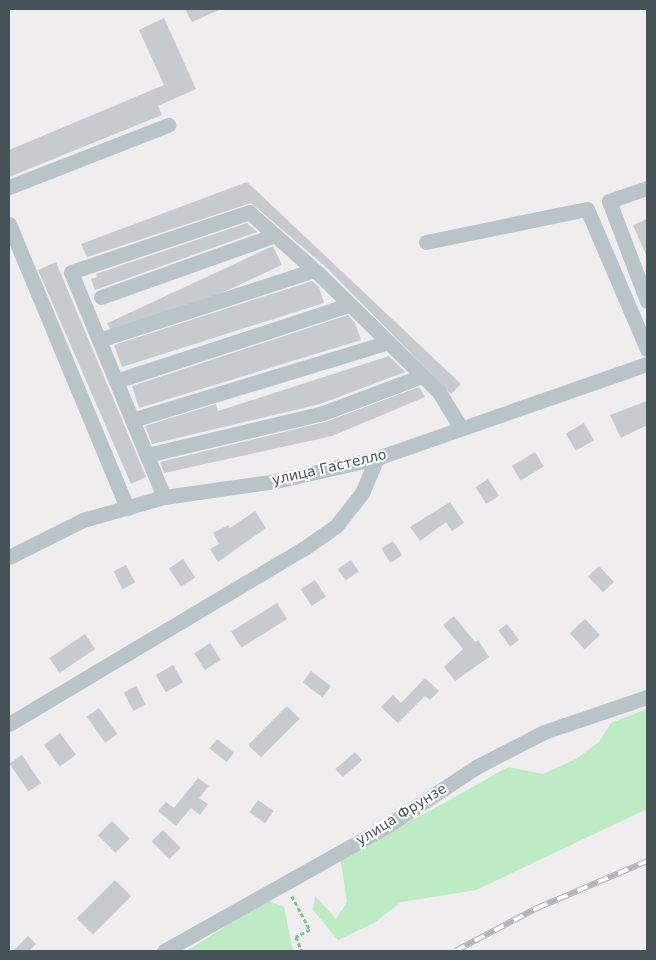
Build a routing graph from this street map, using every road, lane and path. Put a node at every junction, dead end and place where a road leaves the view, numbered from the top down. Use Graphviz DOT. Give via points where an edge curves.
graph roads {
  1 [pos="168,125"];
  2 [pos="9,187"];
  3 [pos="647,188"];
  4 [pos="609,201"];
  5 [pos="587,209"];
  6 [pos="9,224"];
  7 [pos="275,235"];
  8 [pos="426,242"];
  9 [pos="314,270"];
  10 [pos="101,297"];
  11 [pos="647,301"];
  12 [pos="349,305"];
  13 [pos="99,340"];
  14 [pos="388,342"];
  15 [pos="647,349"];
  16 [pos="647,364"];
  17 [pos="422,376"];
  18 [pos="116,381"];
  19 [pos="132,420"];
  20 [pos="461,428"];
  21 [pos="147,455"];
  22 [pos="377,458"];
  23 [pos="164,497"];
  24 [pos="127,508"];
  25 [pos="9,558"];
  26 [pos="647,697"];
  27 [pos="9,724"];
  28 [pos="284,882"];
  29 [pos="164,951"];
  30 [pos="302,951"];
  1 -- 2 [label="street"];
  3 -- 4 [label="street"];
  4 -- 5 [label="street" via="590,203"];
  4 -- 11 [label="street"];
  5 -- 8 [label="street"];
  5 -- 15 [label="street"];
  6 -- 24 [label="street"];
  7 -- 9 [label="street"];
  7 -- 10 [label="street"];
  7 -- 13 [label="street" via="249,212 71,272"];
  9 -- 12 [label="street"];
  9 -- 13 [label="street"];
  12 -- 14 [label="street"];
  12 -- 18 [label="street"];
  13 -- 18 [label="street"];
  14 -- 17 [label="street"];
  14 -- 19 [label="street"];
  16 -- 20 [label="street, улица Гастелло"];
  17 -- 20 [label="street" via="439,392"];
  17 -- 21 [label="street" via="323,413"];
  18 -- 19 [label="street"];
  19 -- 21 [label="street"];
  20 -- 22 [label="street, улица Гастелло"];
  21 -- 23 [label="street"];
  22 -- 23 [label="street, улица Гастелло" via="276,481"];
  22 -- 27 [label="street" via="362,493 336,526 303,549"];
  23 -- 24 [label="street, улица Гастелло"];
  24 -- 25 [label="street, улица Гастелло" via="83,520"];
  26 -- 28 [label="street, улица Фрунзе" via="544,732 476,767 390,824"];
  28 -- 29 [label="street, улица Фрунзе"];
  28 -- 30 [label="path" via="310,930 296,937"];
}
